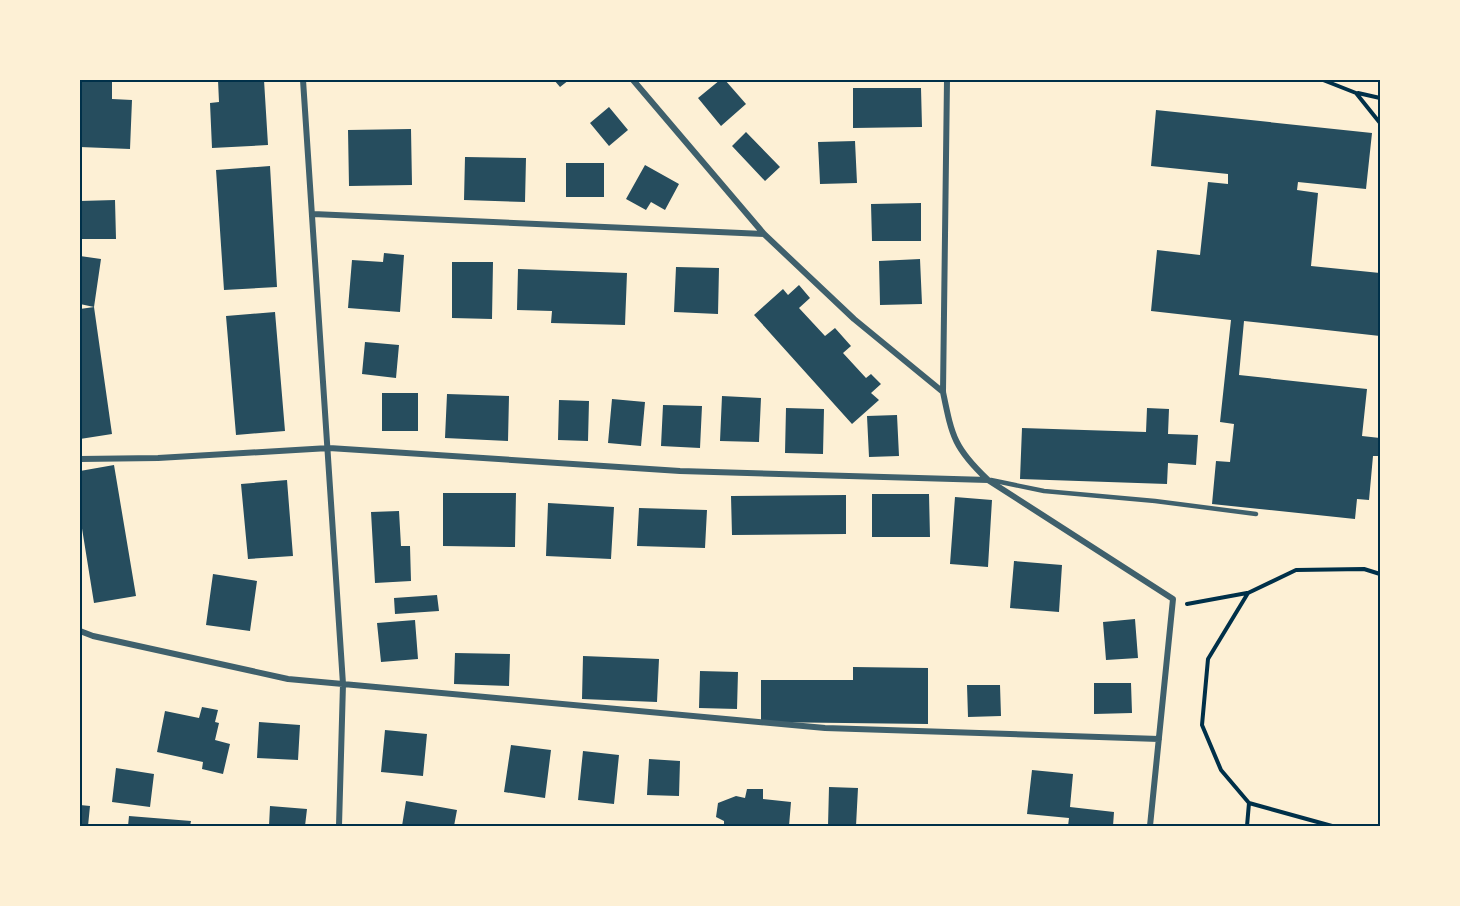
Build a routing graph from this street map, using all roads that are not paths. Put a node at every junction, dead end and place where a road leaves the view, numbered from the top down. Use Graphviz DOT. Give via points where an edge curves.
graph roads {
  1 [pos="303,80"];
  2 [pos="633,80"];
  3 [pos="947,80"];
  4 [pos="313,214"];
  5 [pos="764,234"];
  6 [pos="943,392"];
  7 [pos="329,448"];
  8 [pos="80,459"];
  9 [pos="988,480"];
  10 [pos="1256,514"];
  11 [pos="80,631"];
  12 [pos="343,684"];
  13 [pos="1159,739"];
  14 [pos="339,826"];
  15 [pos="1150,826"];
  1 -- 4 [label="street"];
  2 -- 5 [label="street"];
  3 -- 6 [label="street"];
  4 -- 5 [label="street"];
  4 -- 7 [label="street"];
  5 -- 6 [label="street" via="854,319"];
  6 -- 9 [label="street" via="950,428 964,457"];
  7 -- 8 [label="street"];
  7 -- 9 [label="street" via="680,471"];
  7 -- 12 [label="street"];
  9 -- 10 [label="lane" via="1044,491"];
  9 -- 13 [label="street" via="1173,599"];
  11 -- 12 [label="street" via="288,679"];
  12 -- 13 [label="street" via="825,728"];
  12 -- 14 [label="street"];
  13 -- 15 [label="street"];
}
